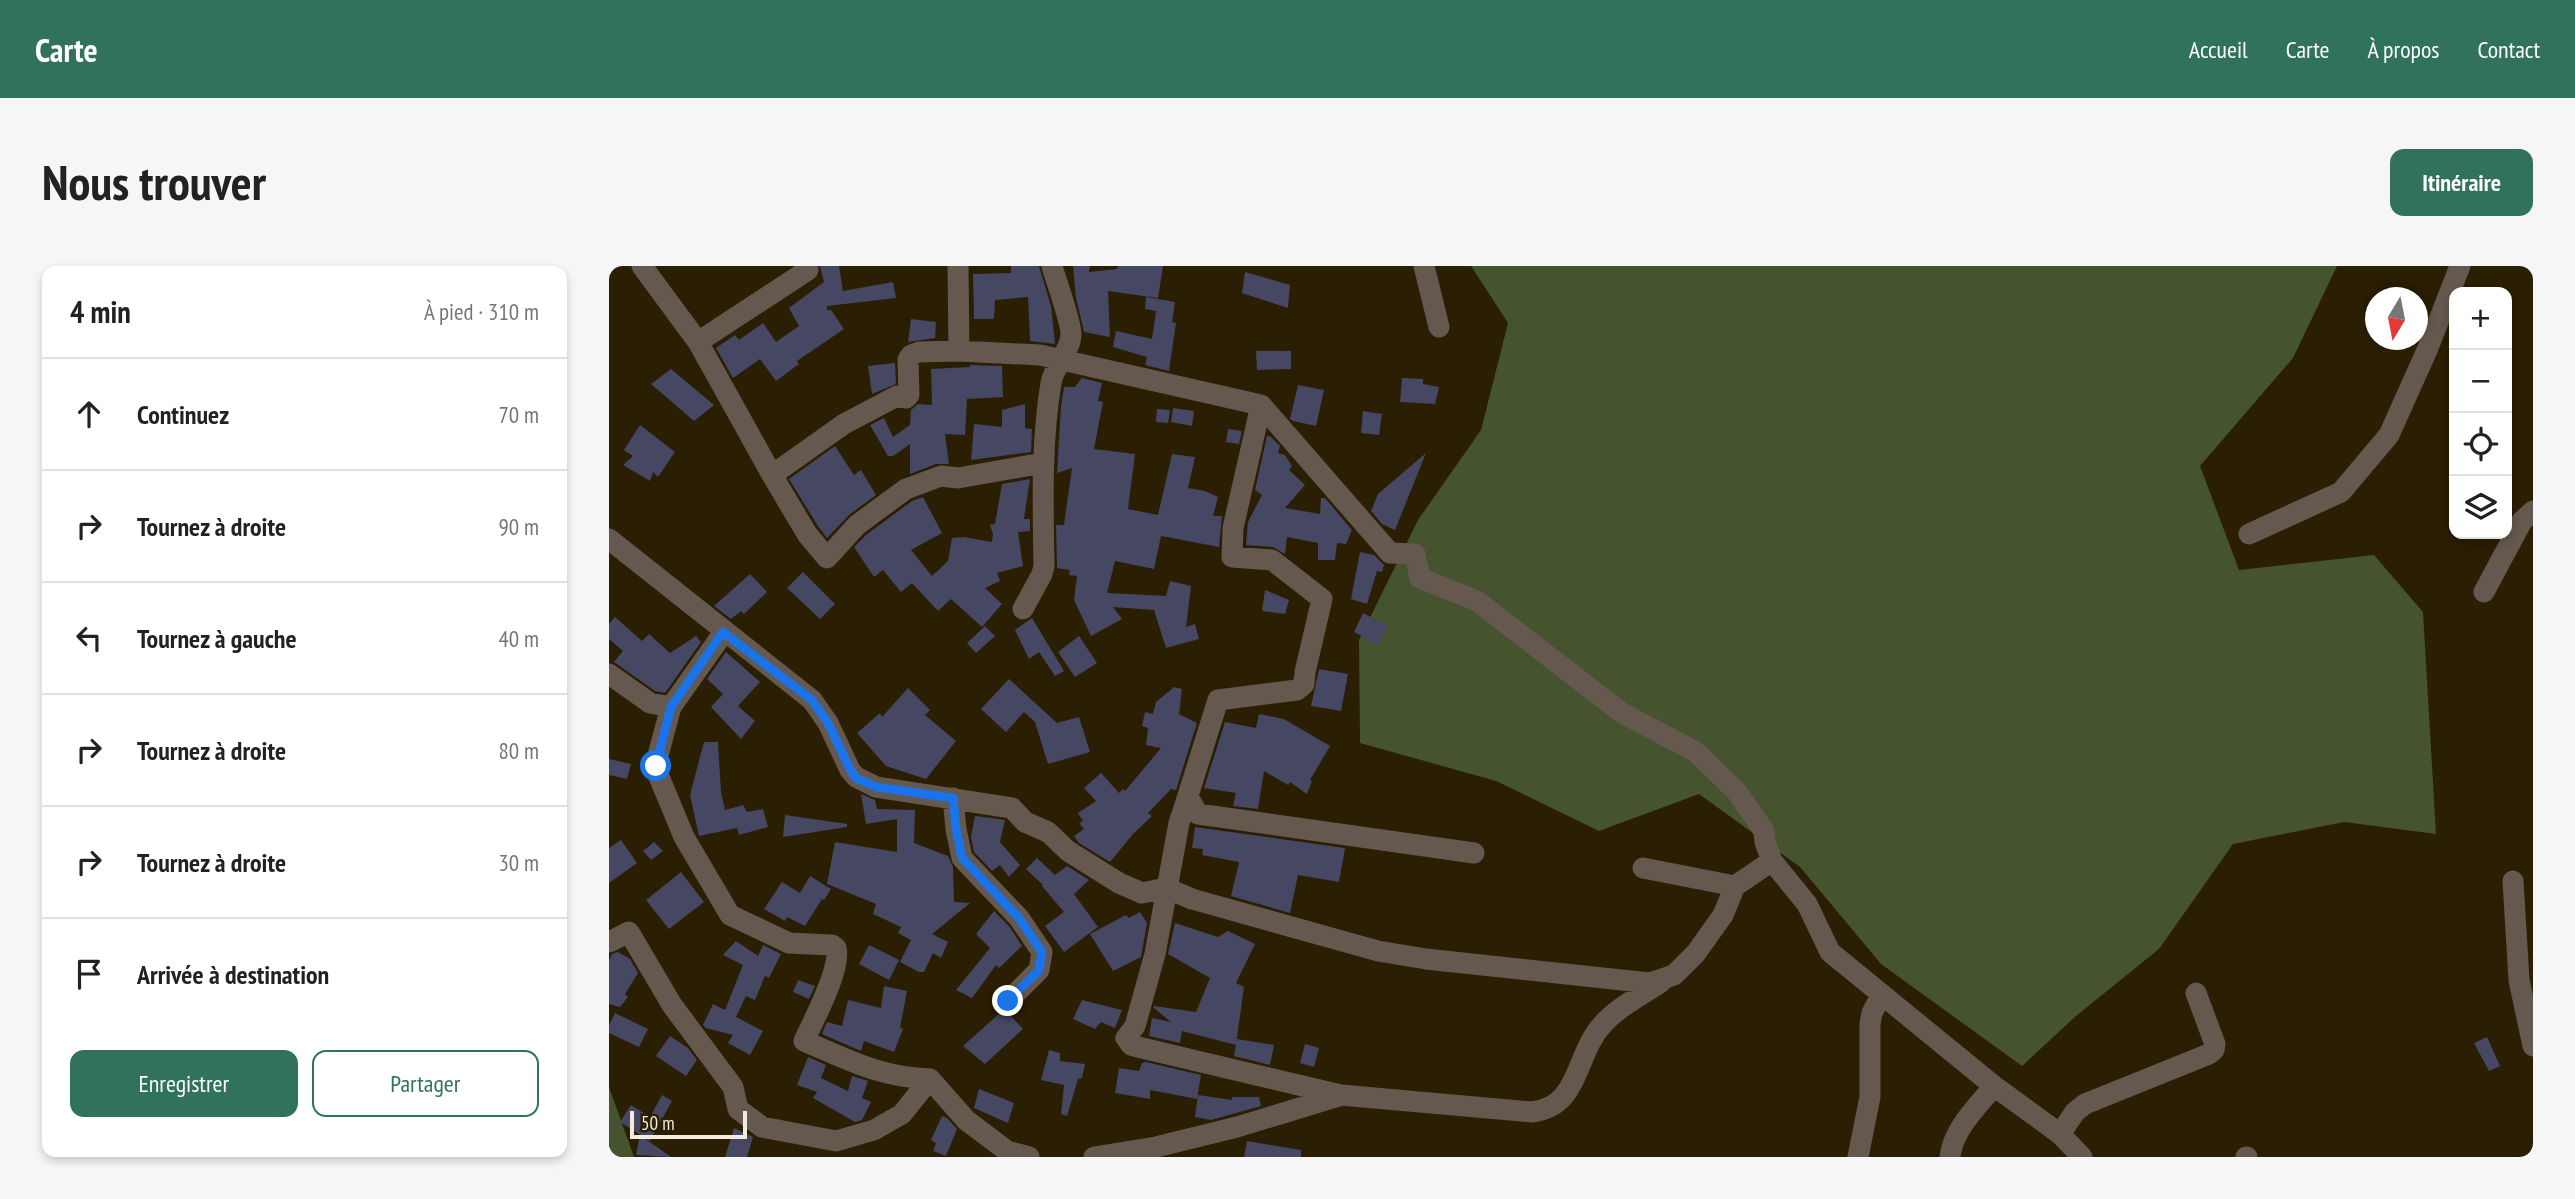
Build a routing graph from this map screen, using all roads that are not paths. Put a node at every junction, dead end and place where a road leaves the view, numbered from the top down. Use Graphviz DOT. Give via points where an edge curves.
graph roads {
  1 [pos="642,266"];
  2 [pos="958,266"];
  3 [pos="1052,266"];
  4 [pos="1424,266"];
  5 [pos="2460,266"];
  6 [pos="808,270"];
  7 [pos="1439,327"];
  8 [pos="698,342"];
  9 [pos="959,351"];
  10 [pos="1059,360"];
  11 [pos="1261,405"];
  12 [pos="1043,463"];
  13 [pos="772,475"];
  14 [pos="2533,511"];
  15 [pos="2249,534"];
  16 [pos="609,539"];
  17 [pos="2484,592"];
  18 [pos="1023,609"];
  19 [pos="723,632"];
  20 [pos="609,674"];
  21 [pos="671,707"];
  22 [pos="953,798"];
  23 [pos="1186,802"];
  24 [pos="1474,853"];
  25 [pos="1772,861"];
  26 [pos="1643,868"];
  27 [pos="2513,881"];
  28 [pos="1735,886"];
  29 [pos="1166,888"];
  30 [pos="609,942"];
  31 [pos="1663,981"];
  32 [pos="2196,993"];
  33 [pos="1882,994"];
  34 [pos="1008,1001"];
  35 [pos="2533,1046"];
  36 [pos="930,1079"];
  37 [pos="1994,1086"];
  38 [pos="1341,1095"];
  39 [pos="2060,1134"];
  40 [pos="1029,1157"];
  41 [pos="1094,1157"];
  42 [pos="1858,1157"];
  43 [pos="1950,1157"];
  44 [pos="2082,1157"];
  1 -- 8 [label="street"];
  2 -- 9 [label="street"];
  3 -- 10 [label="street" via="1071,333"];
  4 -- 7 [label="street"];
  5 -- 15 [label="street" via="2389,435 2341,492"];
  6 -- 8 [label="street"];
  8 -- 13 [label="street"];
  9 -- 10 [label="street" via="1027,353"];
  9 -- 13 [label="street" via="911,355 907,398 897,396 844,424"];
  10 -- 11 [label="street"];
  10 -- 12 [label="street" via="1051,381"];
  11 -- 23 [label="street" via="1233,528 1232,556 1272,560 1322,599 1304,684 1297,691 1218,700"];
  11 -- 25 [label="street" via="1390,553 1415,554 1420,578 1477,601 1622,713 1696,752 1737,792 1763,831"];
  12 -- 13 [label="street" via="958,478 941,476 906,489 857,525 827,558"];
  12 -- 18 [label="street" via="1044,566"];
  14 -- 17 [label="street" via="2522,521"];
  16 -- 19 [label="street"];
  19 -- 21 [label="street"];
  19 -- 22 [label="street" via="812,700 856,778 876,787"];
  20 -- 21 [label="street" via="650,703"];
  21 -- 36 [label="street" via="657,772 684,836 726,910 789,943 836,948 837,959 823,1001 804,1041 866,1068"];
  22 -- 29 [label="street" via="1012,808 1068,851 1142,893"];
  22 -- 34 [label="street" via="962,858 1019,918 1042,952 1039,970"];
  23 -- 24 [label="street" via="1191,802 1198,814"];
  23 -- 29 [label="street"];
  25 -- 28 [label="street"];
  25 -- 33 [label="street" via="1807,904 1830,952"];
  26 -- 28 [label="street"];
  27 -- 35 [label="street" via="2519,980"];
  28 -- 31 [label="street" via="1723,915 1696,953"];
  29 -- 31 [label="street" via="1378,951 1638,983"];
  29 -- 38 [label="street" via="1152,965 1135,1026 1126,1038 1131,1045"];
  30 -- 36 [label="street" via="629,932 672,1005 733,1087 738,1109 762,1127 835,1141 874,1130 902,1114"];
  31 -- 38 [label="street" via="1605,1021 1585,1050 1567,1095 1543,1111"];
  32 -- 39 [label="street" via="2214,1050 2085,1104"];
  33 -- 37 [label="street"];
  33 -- 42 [label="street" via="1870,1024 1870,1097"];
  36 -- 40 [label="street" via="967,1120 1007,1152"];
  37 -- 39 [label="street"];
  37 -- 43 [label="street" via="1954,1139"];
  38 -- 41 [label="street" via="1170,1144"];
  39 -- 44 [label="street"];
}
